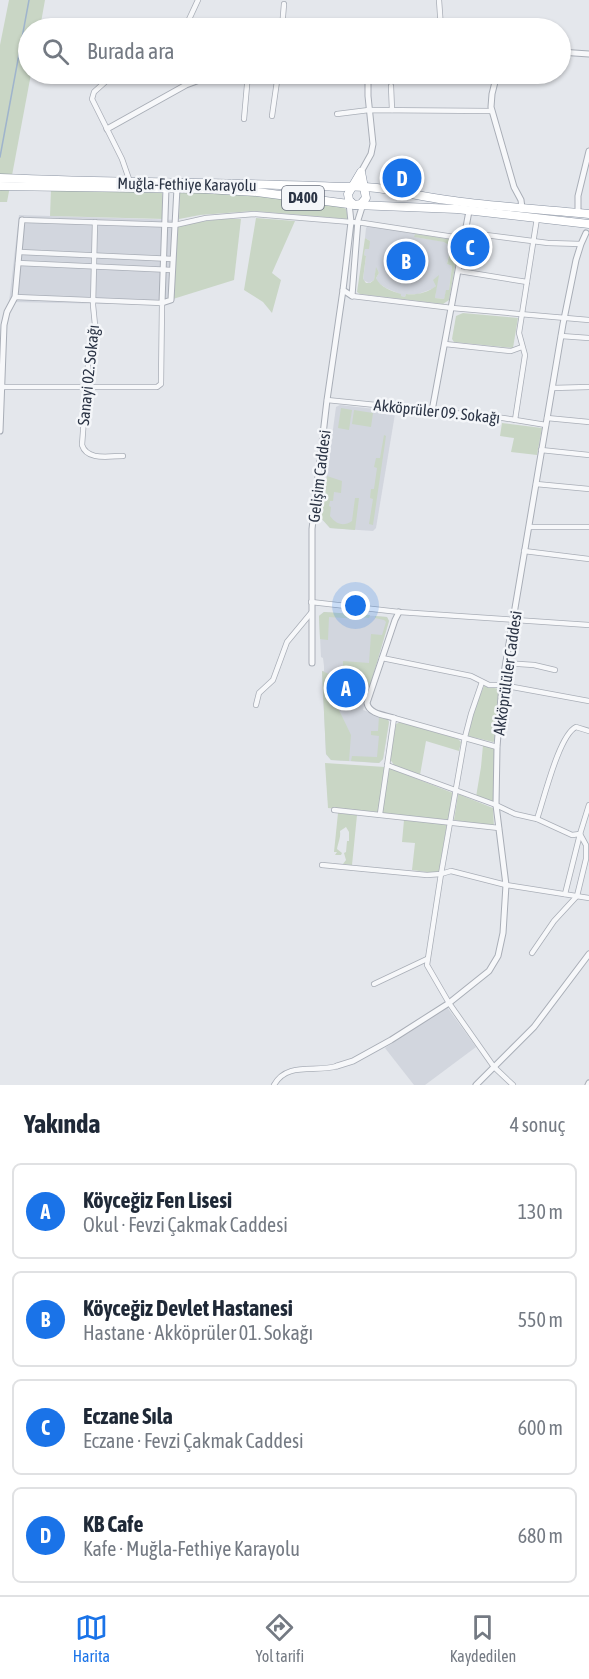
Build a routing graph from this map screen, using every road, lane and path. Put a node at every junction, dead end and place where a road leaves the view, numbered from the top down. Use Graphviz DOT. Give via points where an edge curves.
graph roads {
  1 [pos="198,0"];
  2 [pos="440,0"];
  3 [pos="284,4"];
  4 [pos="190,18"];
  5 [pos="283,18"];
  6 [pos="441,18"];
  7 [pos="571,53"];
  8 [pos="589,54"];
  9 [pos="102,84"];
  10 [pos="186,84"];
  11 [pos="247,84"];
  12 [pos="277,84"];
  13 [pos="369,84"];
  14 [pos="494,84"];
  15 [pos="391,86"];
  16 [pos="369,110"];
  17 [pos="392,110"];
  18 [pos="492,111"];
  19 [pos="337,114"];
  20 [pos="272,116"];
  21 [pos="244,119"];
  22 [pos="106,129"];
  23 [pos="589,151"];
  24 [pos="362,172"];
  25 [pos="0,178"];
  26 [pos="130,182"];
  27 [pos="16,183"];
  28 [pos="0,186"];
  29 [pos="166,188"];
  30 [pos="177,188"];
  31 [pos="357,196"];
  32 [pos="522,208"];
  33 [pos="469,211"];
  34 [pos="578,213"];
  35 [pos="589,214"];
  36 [pos="537,218"];
  37 [pos="22,219"];
  38 [pos="95,222"];
  39 [pos="355,222"];
  40 [pos="587,224"];
  41 [pos="166,225"];
  42 [pos="175,225"];
  43 [pos="586,233"];
  44 [pos="465,236"];
  45 [pos="533,241"];
  46 [pos="589,242"];
  47 [pos="581,244"];
  48 [pos="20,252"];
  49 [pos="94,255"];
  50 [pos="164,259"];
  51 [pos="173,259"];
  52 [pos="18,263"];
  53 [pos="93,266"];
  54 [pos="164,270"];
  55 [pos="172,270"];
  56 [pos="459,271"];
  57 [pos="527,282"];
  58 [pos="343,290"];
  59 [pos="352,296"];
  60 [pos="15,297"];
  61 [pos="93,300"];
  62 [pos="162,303"];
  63 [pos="452,308"];
  64 [pos="522,314"];
  65 [pos="565,318"];
  66 [pos="589,320"];
  67 [pos="561,336"];
  68 [pos="589,338"];
  69 [pos="445,344"];
  70 [pos="522,347"];
  71 [pos="2,387"];
  72 [pos="86,387"];
  73 [pos="589,387"];
  74 [pos="552,388"];
  75 [pos="327,400"];
  76 [pos="432,411"];
  77 [pos="515,420"];
  78 [pos="547,422"];
  79 [pos="589,422"];
  80 [pos="0,431"];
  81 [pos="542,450"];
  82 [pos="589,455"];
  83 [pos="123,456"];
  84 [pos="536,484"];
  85 [pos="589,489"];
  86 [pos="529,527"];
  87 [pos="589,527"];
  88 [pos="524,551"];
  89 [pos="589,559"];
  90 [pos="311,602"];
  91 [pos="399,612"];
  92 [pos="311,613"];
  93 [pos="513,620"];
  94 [pos="589,625"];
  95 [pos="382,658"];
  96 [pos="312,663"];
  97 [pos="506,663"];
  98 [pos="555,670"];
  99 [pos="482,682"];
  100 [pos="502,685"];
  101 [pos="589,701"];
  102 [pos="256,705"];
  103 [pos="394,718"];
  104 [pos="589,731"];
  105 [pos="465,737"];
  106 [pos="497,747"];
  107 [pos="387,765"];
  108 [pos="456,791"];
  109 [pos="496,805"];
  110 [pos="589,805"];
  111 [pos="334,810"];
  112 [pos="380,814"];
  113 [pos="537,819"];
  114 [pos="451,822"];
  115 [pos="499,828"];
  116 [pos="580,834"];
  117 [pos="322,865"];
  118 [pos="441,874"];
  119 [pos="506,885"];
  120 [pos="565,894"];
  121 [pos="577,896"];
  122 [pos="589,898"];
  123 [pos="532,954"];
  124 [pos="589,954"];
  125 [pos="427,959"];
  126 [pos="374,984"];
  127 [pos="449,1003"];
  128 [pos="337,1066"];
  129 [pos="494,1067"];
  130 [pos="274,1085"];
  131 [pos="476,1085"];
  132 [pos="513,1085"];
  1 -- 4 [label="street"];
  2 -- 6 [label="street"];
  3 -- 5 [label="street"];
  7 -- 8 [label="street"];
  9 -- 22 [label="street" via="92,95"];
  10 -- 22 [label="street"];
  11 -- 21 [label="street"];
  12 -- 20 [label="street"];
  13 -- 16 [label="street"];
  14 -- 18 [label="street"];
  15 -- 17 [label="street"];
  16 -- 17 [label="street"];
  16 -- 19 [label="street"];
  16 -- 24 [label="street" via="373,144"];
  17 -- 18 [label="street"];
  18 -- 32 [label="street"];
  22 -- 26 [label="street"];
  23 -- 34 [label="street"];
  24 -- 31 [label="highway"];
  25 -- 27 [label="highway, Muğla-Fethiye Karayolu / D400"];
  26 -- 27 [label="highway, Muğla-Fethiye Karayolu / D400"];
  26 -- 31 [label="highway, Muğla-Fethiye Karayolu / D400" via="343,187"];
  27 -- 28 [label="highway, Muğla-Fethiye Karayolu / D400"];
  27 -- 29 [label="highway, Muğla-Fethiye Karayolu / D400"];
  29 -- 30 [label="highway, Muğla-Fethiye Karayolu / D400"];
  29 -- 41 [label="street"];
  30 -- 31 [label="highway, Muğla-Fethiye Karayolu / D400"];
  30 -- 42 [label="street"];
  31 -- 32 [label="highway, Muğla-Fethiye Karayolu / D400"];
  31 -- 33 [label="highway, Muğla-Fethiye Karayolu / D400"];
  31 -- 39 [label="street, Gelişim Caddesi"];
  31 -- 39 [label="street, Gelişim Caddesi"];
  32 -- 34 [label="highway, Muğla-Fethiye Karayolu / D400"];
  33 -- 36 [label="highway, Muğla-Fethiye Karayolu / D400"];
  33 -- 44 [label="street"];
  34 -- 35 [label="highway, Muğla-Fethiye Karayolu / D400"];
  36 -- 40 [label="highway, Muğla-Fethiye Karayolu / D400"];
  36 -- 45 [label="street"];
  37 -- 38 [label="street"];
  37 -- 48 [label="street"];
  38 -- 41 [label="street"];
  38 -- 49 [label="street, Sanayi 02. Sokağı"];
  39 -- 42 [label="street" via="244,214"];
  39 -- 44 [label="street"];
  39 -- 58 [label="street, Gelişim Caddesi"];
  39 -- 59 [label="street, Gelişim Caddesi"];
  40 -- 43 [label="street"];
  41 -- 42 [label="street"];
  41 -- 50 [label="street"];
  42 -- 51 [label="street"];
  43 -- 46 [label="street"];
  43 -- 47 [label="street, Akköprülüler Caddesi"];
  44 -- 45 [label="street"];
  44 -- 56 [label="street"];
  45 -- 47 [label="street"];
  45 -- 57 [label="street"];
  47 -- 65 [label="street, Akköprülüler Caddesi"];
  48 -- 49 [label="street"];
  48 -- 52 [label="street"];
  49 -- 50 [label="street"];
  49 -- 53 [label="street, Sanayi 02. Sokağı"];
  50 -- 51 [label="street"];
  50 -- 54 [label="street"];
  51 -- 55 [label="street"];
  52 -- 53 [label="street"];
  52 -- 60 [label="street"];
  53 -- 54 [label="street"];
  53 -- 61 [label="street, Sanayi 02. Sokağı"];
  54 -- 55 [label="street"];
  54 -- 62 [label="street"];
  55 -- 62 [label="street" via="171,300"];
  56 -- 57 [label="street"];
  56 -- 63 [label="street"];
  57 -- 64 [label="street"];
  58 -- 59 [label="street"];
  58 -- 75 [label="street, Gelişim Caddesi"];
  59 -- 63 [label="street"];
  60 -- 61 [label="street"];
  60 -- 71 [label="street" via="4,325"];
  61 -- 62 [label="street"];
  61 -- 72 [label="street, Sanayi 02. Sokağı" via="95,325"];
  62 -- 72 [label="street" via="160,386"];
  63 -- 64 [label="street"];
  63 -- 69 [label="street"];
  64 -- 65 [label="street"];
  64 -- 70 [label="street"];
  65 -- 66 [label="street"];
  65 -- 67 [label="street, Akköprülüler Caddesi"];
  67 -- 68 [label="street"];
  67 -- 74 [label="street, Akköprülüler Caddesi"];
  69 -- 70 [label="street" via="511,351"];
  69 -- 76 [label="street"];
  70 -- 77 [label="street" via="525,355"];
  71 -- 72 [label="street"];
  71 -- 80 [label="street"];
  72 -- 83 [label="street, Sanayi 02. Sokağı" via="82,448 91,455"];
  73 -- 74 [label="street"];
  74 -- 78 [label="street, Akköprülüler Caddesi"];
  75 -- 76 [label="street, Akköprüler 09. Sokağı"];
  75 -- 90 [label="street, Gelişim Caddesi" via="312,529"];
  76 -- 77 [label="street, Akköprüler 09. Sokağı"];
  77 -- 78 [label="street, Akköprüler 09. Sokağı"];
  78 -- 79 [label="street, Akköprüler 09. Sokağı"];
  78 -- 81 [label="street, Akköprülüler Caddesi"];
  81 -- 82 [label="street"];
  81 -- 84 [label="street, Akköprülüler Caddesi"];
  84 -- 85 [label="street"];
  84 -- 86 [label="street, Akköprülüler Caddesi"];
  86 -- 87 [label="street"];
  86 -- 88 [label="street, Akköprülüler Caddesi"];
  88 -- 89 [label="street"];
  88 -- 93 [label="street, Akköprülüler Caddesi"];
  90 -- 91 [label="street"];
  90 -- 92 [label="street, Gelişim Caddesi"];
  91 -- 93 [label="street"];
  91 -- 95 [label="street"];
  92 -- 96 [label="street, Gelişim Caddesi"];
  92 -- 102 [label="street" via="287,642 276,675 259,693"];
  93 -- 94 [label="street"];
  93 -- 97 [label="street, Akköprülüler Caddesi"];
  95 -- 99 [label="street" via="471,676"];
  95 -- 103 [label="street" via="367,705 371,711"];
  97 -- 98 [label="street"];
  97 -- 100 [label="street, Akköprülüler Caddesi"];
  99 -- 100 [label="street"];
  99 -- 105 [label="street"];
  100 -- 101 [label="street"];
  100 -- 106 [label="street, Akköprülüler Caddesi"];
  103 -- 105 [label="street"];
  103 -- 107 [label="street"];
  104 -- 113 [label="street" via="576,727 568,733"];
  105 -- 106 [label="street"];
  105 -- 108 [label="street"];
  106 -- 109 [label="street, Akköprülüler Caddesi"];
  107 -- 108 [label="street"];
  107 -- 112 [label="street"];
  108 -- 109 [label="street"];
  108 -- 114 [label="street"];
  109 -- 113 [label="street"];
  109 -- 115 [label="street, Akköprülüler Caddesi"];
  110 -- 116 [label="street"];
  111 -- 112 [label="street"];
  112 -- 114 [label="street"];
  113 -- 116 [label="street" via="572,835"];
  114 -- 115 [label="street"];
  114 -- 118 [label="street"];
  115 -- 119 [label="street, Akköprülüler Caddesi"];
  116 -- 120 [label="street"];
  116 -- 121 [label="street" via="586,856"];
  117 -- 118 [label="street"];
  118 -- 119 [label="street" via="451,871"];
  118 -- 125 [label="street"];
  119 -- 120 [label="street"];
  119 -- 127 [label="street, Akköprülüler Caddesi" via="503,933 495,962"];
  120 -- 121 [label="street"];
  121 -- 122 [label="street"];
  121 -- 123 [label="street"];
  124 -- 129 [label="street" via="534,1027"];
  125 -- 126 [label="street"];
  125 -- 127 [label="street" via="428,968"];
  127 -- 128 [label="street, Akköprülüler Caddesi" via="391,1040"];
  127 -- 129 [label="street"];
  128 -- 130 [label="street" via="296,1069"];
  129 -- 131 [label="street"];
  129 -- 132 [label="street"];
}
